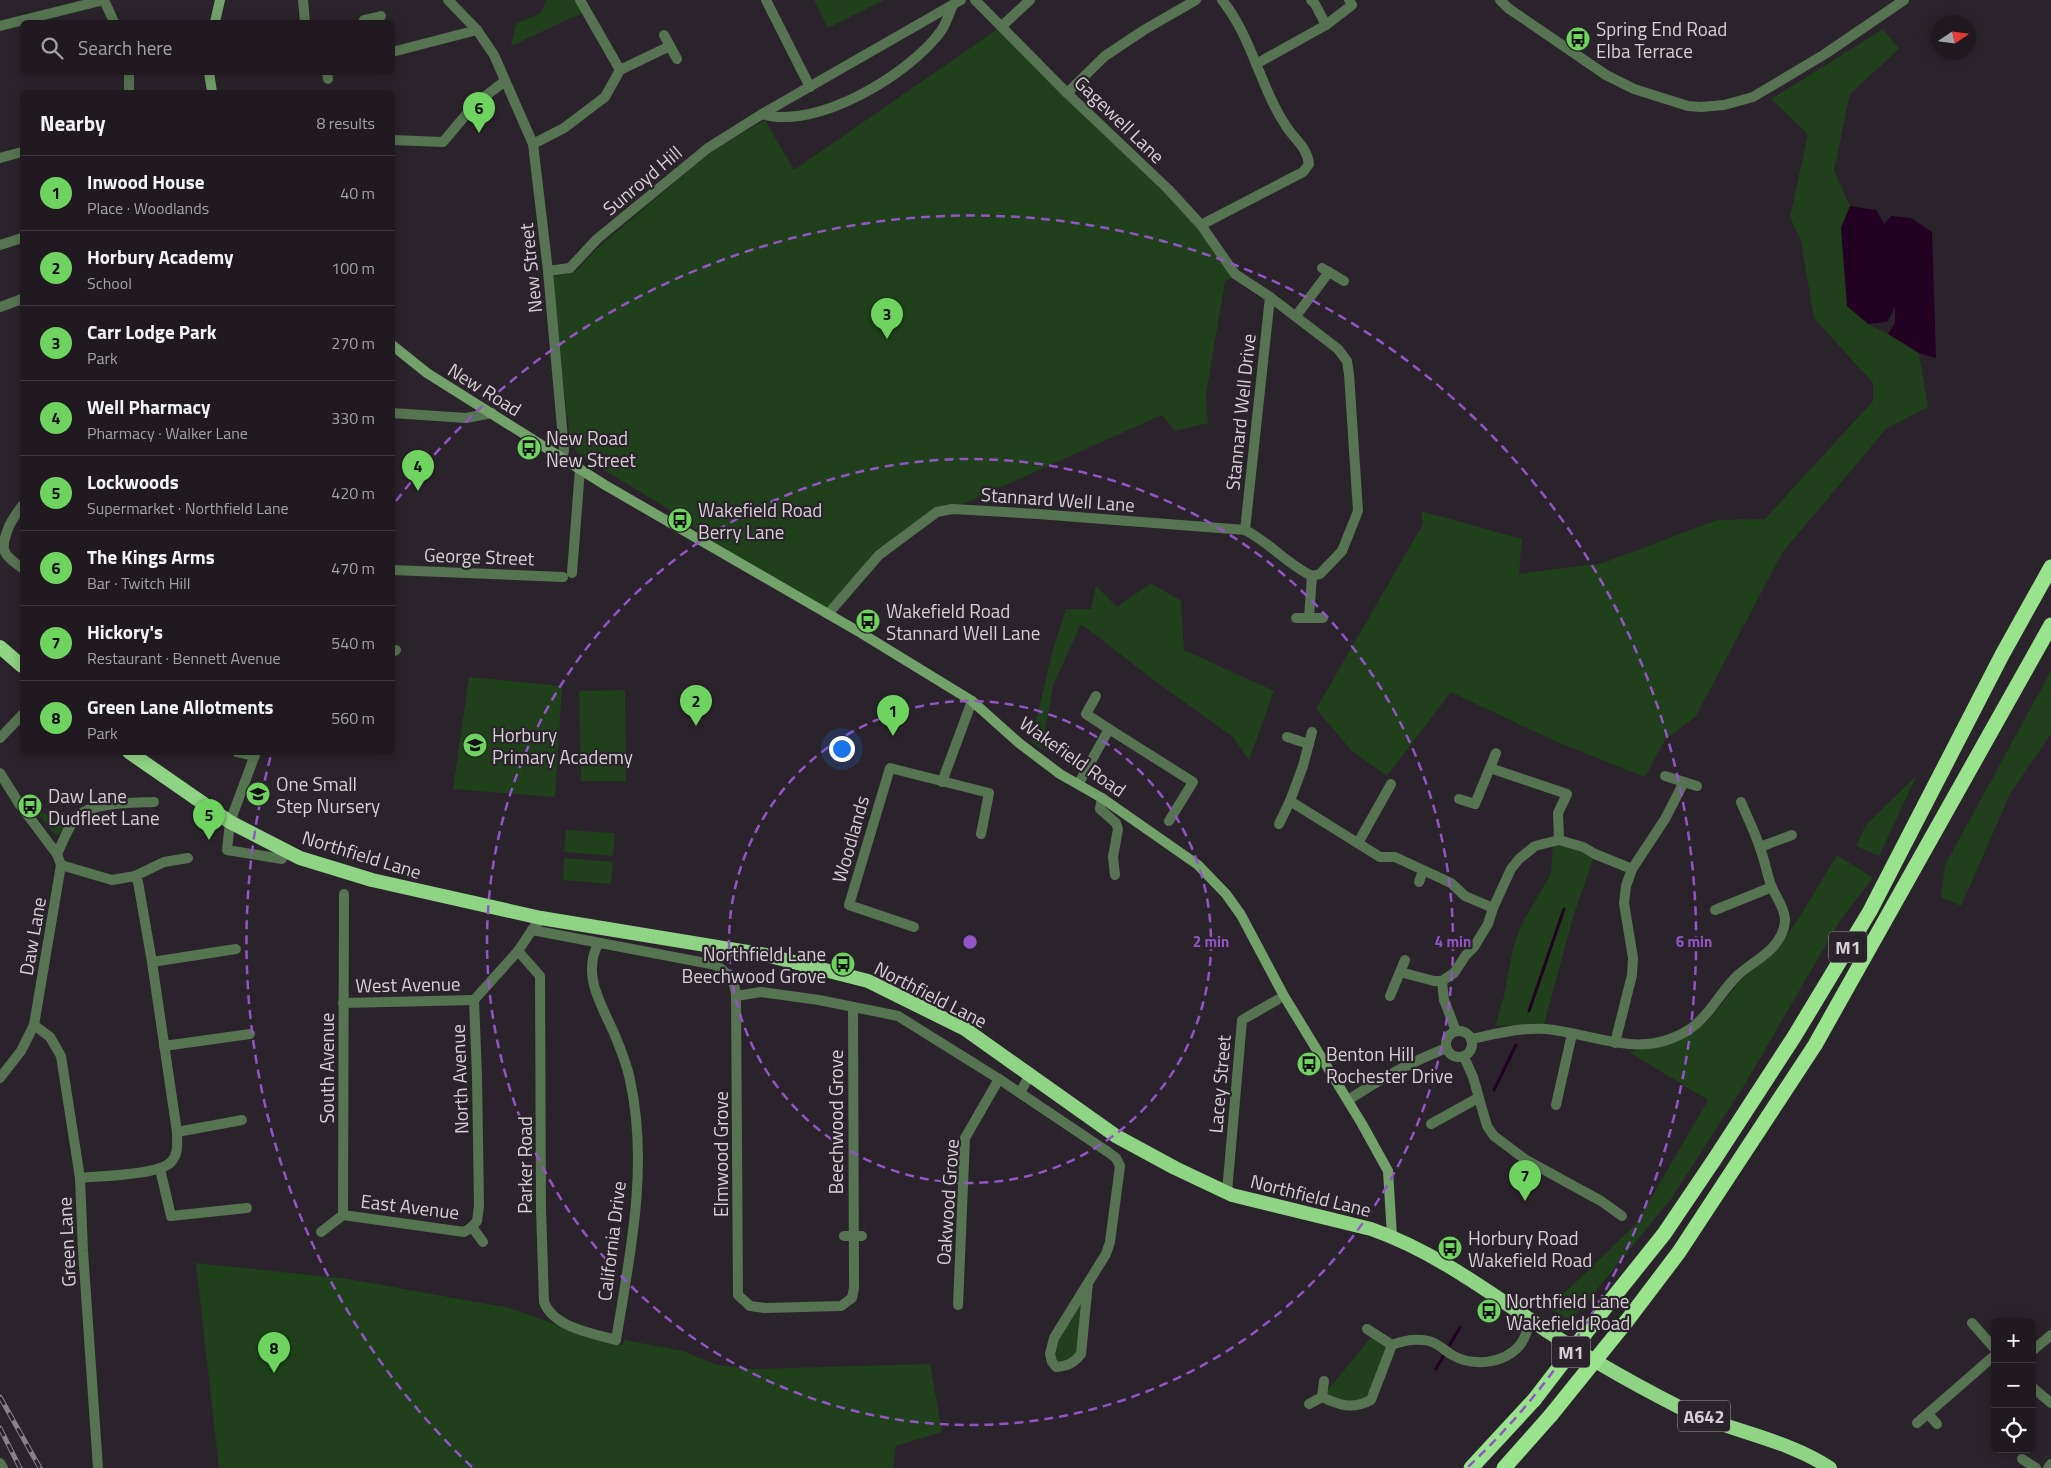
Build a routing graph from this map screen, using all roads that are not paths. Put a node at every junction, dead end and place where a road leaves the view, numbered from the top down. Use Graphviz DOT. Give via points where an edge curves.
graph roads {
  1 [pos="104,0"];
  2 [pos="220,0"];
  3 [pos="303,0"];
  4 [pos="448,0"];
  5 [pos="580,0"];
  6 [pos="766,0"];
  7 [pos="962,0"];
  8 [pos="975,0"];
  9 [pos="1030,0"];
  10 [pos="1196,0"];
  11 [pos="1222,0"];
  12 [pos="1311,0"];
  13 [pos="1349,0"];
  14 [pos="1500,0"];
  15 [pos="1904,0"];
  16 [pos="952,7"];
  17 [pos="381,16"];
  18 [pos="24,20"];
  19 [pos="113,20"];
  20 [pos="215,20"];
  21 [pos="305,20"];
  22 [pos="364,20"];
  23 [pos="20,21"];
  24 [pos="1326,24"];
  25 [pos="0,26"];
  26 [pos="1002,26"];
  27 [pos="477,30"];
  28 [pos="664,34"];
  29 [pos="670,46"];
  30 [pos="395,51"];
  31 [pos="677,59"];
  32 [pos="1256,64"];
  33 [pos="620,70"];
  34 [pos="129,75"];
  35 [pos="209,75"];
  36 [pos="505,81"];
  37 [pos="810,87"];
  38 [pos="129,90"];
  39 [pos="212,90"];
  40 [pos="1066,94"];
  41 [pos="762,114"];
  42 [pos="395,140"];
  43 [pos="533,144"];
  44 [pos="20,153"];
  45 [pos="0,158"];
  46 [pos="1201,225"];
  47 [pos="20,239"];
  48 [pos="0,245"];
  49 [pos="548,271"];
  50 [pos="1344,281"];
  51 [pos="1270,297"];
  52 [pos="20,300"];
  53 [pos="0,308"];
  54 [pos="1296,316"];
  55 [pos="395,348"];
  56 [pos="395,413"];
  57 [pos="492,413"];
  58 [pos="562,458"];
  59 [pos="580,469"];
  60 [pos="20,509"];
  61 [pos="1245,530"];
  62 [pos="2,554"];
  63 [pos="20,567"];
  64 [pos="2051,567"];
  65 [pos="395,570"];
  66 [pos="1312,576"];
  67 [pos="828,614"];
  68 [pos="1309,617"];
  69 [pos="1296,618"];
  70 [pos="1323,618"];
  71 [pos="2051,625"];
  72 [pos="1,650"];
  73 [pos="20,664"];
  74 [pos="1096,696"];
  75 [pos="972,702"];
  76 [pos="20,717"];
  77 [pos="1109,729"];
  78 [pos="1312,732"];
  79 [pos="1287,737"];
  80 [pos="0,738"];
  81 [pos="1309,744"];
  82 [pos="1496,753"];
  83 [pos="134,755"];
  84 [pos="255,755"];
  85 [pos="1490,768"];
  86 [pos="1665,776"];
  87 [pos="1,777"];
  88 [pos="942,782"];
  89 [pos="1684,782"];
  90 [pos="1079,783"];
  91 [pos="1391,784"];
  92 [pos="1697,786"];
  93 [pos="1102,798"];
  94 [pos="1459,798"];
  95 [pos="1290,801"];
  96 [pos="154,802"];
  97 [pos="1741,802"];
  98 [pos="974,821"];
  99 [pos="1170,821"];
  100 [pos="230,822"];
  101 [pos="1279,824"];
  102 [pos="1792,835"];
  103 [pos="1559,840"];
  104 [pos="1358,843"];
  105 [pos="1760,847"];
  106 [pos="57,854"];
  107 [pos="188,858"];
  108 [pos="282,859"];
  109 [pos="61,865"];
  110 [pos="1632,869"];
  111 [pos="1423,870"];
  112 [pos="1115,875"];
  113 [pos="135,876"];
  114 [pos="1419,882"];
  115 [pos="1772,888"];
  116 [pos="344,894"];
  117 [pos="1493,908"];
  118 [pos="1715,910"];
  119 [pos="541,918"];
  120 [pos="914,927"];
  121 [pos="532,930"];
  122 [pos="598,944"];
  123 [pos="236,949"];
  124 [pos="518,951"];
  125 [pos="1405,960"];
  126 [pos="152,962"];
  127 [pos="1400,972"];
  128 [pos="1442,981"];
  129 [pos="736,996"];
  130 [pos="1390,996"];
  131 [pos="474,1000"];
  132 [pos="1277,1000"];
  133 [pos="343,1004"];
  134 [pos="853,1008"];
  135 [pos="34,1026"];
  136 [pos="1456,1031"];
  137 [pos="250,1034"];
  138 [pos="1572,1034"];
  139 [pos="1471,1039"];
  140 [pos="1615,1043"];
  141 [pos="164,1046"];
  142 [pos="1446,1048"];
  143 [pos="1464,1057"];
  144 [pos="1029,1076"];
  145 [pos="0,1078"];
  146 [pos="1000,1079"];
  147 [pos="1020,1093"];
  148 [pos="1478,1098"];
  149 [pos="1348,1100"];
  150 [pos="1556,1105"];
  151 [pos="242,1120"];
  152 [pos="1431,1124"];
  153 [pos="177,1132"];
  154 [pos="160,1169"];
  155 [pos="80,1178"];
  156 [pos="1227,1192"];
  157 [pos="247,1208"];
  158 [pos="343,1214"];
  159 [pos="1622,1216"];
  160 [pos="472,1228"];
  161 [pos="321,1232"];
  162 [pos="1392,1236"];
  163 [pos="482,1242"];
  164 [pos="1088,1283"];
  165 [pos="958,1305"];
  166 [pos="750,1306"];
  167 [pos="1531,1321"];
  168 [pos="1972,1323"];
  169 [pos="1367,1329"];
  170 [pos="2051,1335"];
  171 [pos="616,1340"];
  172 [pos="1991,1344"];
  173 [pos="1392,1345"];
  174 [pos="2036,1348"];
  175 [pos="1991,1359"];
  176 [pos="1324,1381"];
  177 [pos="2036,1390"];
  178 [pos="1322,1397"];
  179 [pos="2051,1403"];
  180 [pos="1309,1404"];
  181 [pos="1928,1414"];
  182 [pos="1917,1424"];
  183 [pos="1937,1424"];
  184 [pos="2022,1459"];
  185 [pos="0,1464"];
  186 [pos="2051,1464"];
  187 [pos="2,1468"];
  188 [pos="98,1468"];
  189 [pos="1471,1468"];
  190 [pos="1504,1468"];
  191 [pos="1830,1468"];
  192 [pos="2036,1468"];
  193 [pos="2048,1468"];
  1 -- 18 [label="street"];
  1 -- 19 [label="street"];
  2 -- 20 [label="main road"];
  3 -- 21 [label="street"];
  4 -- 27 [label="street, New Street"];
  5 -- 33 [label="street"];
  6 -- 37 [label="street"];
  7 -- 16 [label="street, Sunroyd Hill"];
  8 -- 26 [label="street, Gagewell Lane"];
  9 -- 26 [label="street"];
  10 -- 40 [label="street" via="1105,56"];
  11 -- 32 [label="street"];
  12 -- 24 [label="street"];
  13 -- 24 [label="street" via="1352,5"];
  14 -- 15 [label="street" via="1606,75 1634,89 1701,107 1753,97"];
  16 -- 37 [label="street, Sunroyd Hill"];
  16 -- 41 [label="street" via="942,30 923,51 882,84 830,108 800,116 774,118"];
  17 -- 22 [label="street"];
  23 -- 25 [label="street"];
  24 -- 32 [label="street"];
  26 -- 40 [label="street, Gagewell Lane"];
  27 -- 30 [label="street"];
  27 -- 36 [label="street, New Street" via="494,55"];
  28 -- 29 [label="street"];
  29 -- 31 [label="street"];
  29 -- 33 [label="street"];
  32 -- 46 [label="street" via="1286,127 1308,154 1309,164 1304,172"];
  33 -- 43 [label="street" via="605,97 564,128"];
  34 -- 38 [label="street"];
  35 -- 39 [label="main road"];
  36 -- 42 [label="street" via="475,104 443,142"];
  36 -- 43 [label="street, New Street"];
  37 -- 41 [label="street, Sunroyd Hill"];
  40 -- 46 [label="street, Gagewell Lane" via="1168,189"];
  41 -- 49 [label="street, Sunroyd Hill" via="708,148 597,239 570,268"];
  43 -- 49 [label="street, New Street"];
  44 -- 45 [label="street"];
  46 -- 51 [label="street, Gagewell Lane" via="1233,271"];
  47 -- 48 [label="street"];
  49 -- 58 [label="street, New Street" via="564,450"];
  50 -- 54 [label="street" via="1325,270"];
  51 -- 54 [label="street"];
  51 -- 61 [label="street, Stannard Well Drive"];
  52 -- 53 [label="street"];
  54 -- 66 [label="street" via="1338,349 1347,361 1358,511 1342,551 1320,574"];
  55 -- 57 [label="main road, New Road" via="427,373"];
  56 -- 57 [label="street" via="466,418"];
  57 -- 58 [label="main road, New Road"];
  58 -- 59 [label="main road, Wakefield Road"];
  59 -- 65 [label="street, George Street" via="567,575"];
  59 -- 67 [label="main road, Wakefield Road"];
  60 -- 62 [label="street" via="0,540"];
  61 -- 66 [label="street, Stannard Well Lane" via="1300,571"];
  61 -- 67 [label="street, Stannard Well Lane" via="1038,514 952,509 937,512 879,555"];
  62 -- 63 [label="street"];
  64 -- 189 [label="highway, M1, bridge" via="1860,928 1794,1036 1664,1234 1534,1400"];
  66 -- 68 [label="street"];
  67 -- 75 [label="main road, Wakefield Road"];
  68 -- 69 [label="street"];
  68 -- 70 [label="street"];
  71 -- 190 [label="highway, M1, bridge" via="1816,1046 1679,1252 1552,1415"];
  72 -- 73 [label="highway"];
  74 -- 77 [label="street" via="1086,714"];
  75 -- 88 [label="street"];
  75 -- 90 [label="main road, Wakefield Road" via="1019,743 1060,774"];
  76 -- 80 [label="street"];
  77 -- 90 [label="street"];
  77 -- 99 [label="street" via="1193,782"];
  78 -- 81 [label="street"];
  79 -- 81 [label="street"];
  81 -- 95 [label="street"];
  82 -- 85 [label="street"];
  83 -- 100 [label="highway, A642"];
  84 -- 100 [label="street"];
  85 -- 94 [label="street" via="1475,804"];
  85 -- 103 [label="street" via="1567,794 1558,813"];
  86 -- 89 [label="street"];
  87 -- 106 [label="street, Daw Lane"];
  88 -- 98 [label="street, Woodlands" via="989,793 983,829"];
  88 -- 120 [label="street, Woodlands" via="890,768 849,905"];
  89 -- 92 [label="street"];
  89 -- 110 [label="street" via="1665,819"];
  90 -- 93 [label="main road, Wakefield Road"];
  91 -- 104 [label="street"];
  93 -- 112 [label="street" via="1100,809 1116,823 1118,829 1113,857"];
  93 -- 149 [label="main road, Wakefield Road" via="1198,866 1226,894"];
  95 -- 101 [label="street"];
  95 -- 104 [label="street"];
  96 -- 106 [label="street" via="95,807 85,811 76,816"];
  97 -- 105 [label="street"];
  100 -- 108 [label="street, Northfield Lane" via="228,850"];
  100 -- 119 [label="highway, Northfield Lane / A642" via="300,858 344,872"];
  102 -- 105 [label="street"];
  103 -- 110 [label="street"];
  103 -- 117 [label="street" via="1535,846 1511,868"];
  104 -- 111 [label="street" via="1380,856 1395,858"];
  105 -- 115 [label="street"];
  106 -- 109 [label="street, Daw Lane"];
  107 -- 113 [label="street" via="164,862"];
  109 -- 113 [label="street" via="112,880"];
  109 -- 135 [label="street, Daw Lane"];
  110 -- 140 [label="street" via="1624,903 1633,958 1632,975"];
  111 -- 114 [label="street"];
  111 -- 117 [label="street" via="1451,883 1465,896"];
  113 -- 126 [label="street"];
  115 -- 118 [label="street"];
  115 -- 140 [label="street" via="1785,921 1779,939 1738,975 1704,1017 1672,1038 1650,1044"];
  116 -- 133 [label="street, South Avenue"];
  117 -- 128 [label="street" via="1488,924 1474,946 1454,973"];
  119 -- 121 [label="street"];
  119 -- 144 [label="highway, Northfield Lane / A642" via="766,955 868,981 965,1029"];
  121 -- 122 [label="street"];
  121 -- 124 [label="street, North Avenue"];
  122 -- 129 [label="street" via="716,965 735,983"];
  122 -- 171 [label="street, California Drive" via="592,955 593,985 624,1059 636,1118 636,1208"];
  123 -- 126 [label="street"];
  124 -- 131 [label="street, North Avenue"];
  124 -- 171 [label="street, Parker Road" via="540,976 544,1302 548,1312 563,1323"];
  125 -- 127 [label="street"];
  126 -- 141 [label="street"];
  127 -- 128 [label="street"];
  127 -- 130 [label="street"];
  128 -- 136 [label="street" via="1444,1000"];
  129 -- 134 [label="street, Northfield Lane" via="761,992"];
  129 -- 166 [label="street, Elmwood Grove" via="738,1295"];
  131 -- 133 [label="street, West Avenue"];
  131 -- 160 [label="street, North Avenue" via="479,1206 477,1221"];
  132 -- 156 [label="street, Lacey Street" via="1242,1020"];
  133 -- 158 [label="street, South Avenue"];
  134 -- 146 [label="street, Northfield Lane" via="898,1016"];
  134 -- 166 [label="street, Beechwood Grove" via="852,1298 841,1306"];
  135 -- 145 [label="street, Daw Lane"];
  135 -- 155 [label="street, Green Lane" via="50,1037 60,1056"];
  136 -- 139 [label="street"];
  136 -- 142 [label="street" via="1449,1036"];
  137 -- 141 [label="street"];
  138 -- 139 [label="street" via="1527,1029"];
  138 -- 140 [label="street"];
  138 -- 150 [label="street"];
  139 -- 143 [label="street" via="1470,1052"];
  141 -- 153 [label="street"];
  142 -- 143 [label="street" via="1455,1057"];
  142 -- 149 [label="street" via="1389,1073"];
  143 -- 148 [label="street"];
  144 -- 147 [label="street"];
  144 -- 156 [label="highway, Northfield Lane / A642" via="1116,1136"];
  146 -- 147 [label="street, Northfield Lane"];
  146 -- 165 [label="street, Oakwood Grove" via="965,1138"];
  147 -- 164 [label="street, Northfield Lane" via="1108,1152 1120,1166 1110,1242"];
  148 -- 152 [label="street"];
  148 -- 159 [label="street" via="1487,1126 1502,1144"];
  149 -- 162 [label="main road, Wakefield Road" via="1388,1171"];
  151 -- 153 [label="street"];
  153 -- 154 [label="street" via="177,1152 171,1163"];
  154 -- 155 [label="street"];
  154 -- 157 [label="street" via="171,1216"];
  155 -- 188 [label="street, Green Lane"];
  156 -- 162 [label="highway, Northfield Lane / A642"];
  158 -- 160 [label="street, East Avenue" via="464,1232"];
  158 -- 161 [label="street"];
  160 -- 163 [label="street"];
  162 -- 167 [label="highway, Northfield Lane / A642" via="1478,1284"];
  164 -- 164 [label="street" via="1081,1354 1075,1362 1056,1367 1052,1362 1050,1345"];
  167 -- 173 [label="street" via="1521,1344 1494,1360 1466,1361 1431,1342 1416,1339"];
  167 -- 191 [label="highway, Northfield Lane / A642" via="1681,1408 1797,1452"];
  168 -- 172 [label="street"];
  169 -- 173 [label="street"];
  170 -- 174 [label="street"];
  173 -- 178 [label="street" via="1371,1400 1352,1407"];
  175 -- 181 [label="street"];
  176 -- 178 [label="street"];
  177 -- 179 [label="street"];
  178 -- 180 [label="street"];
  181 -- 182 [label="street"];
  181 -- 183 [label="street"];
  184 -- 192 [label="street"];
  185 -- 187 [label="street"];
  186 -- 193 [label="street"];
}
